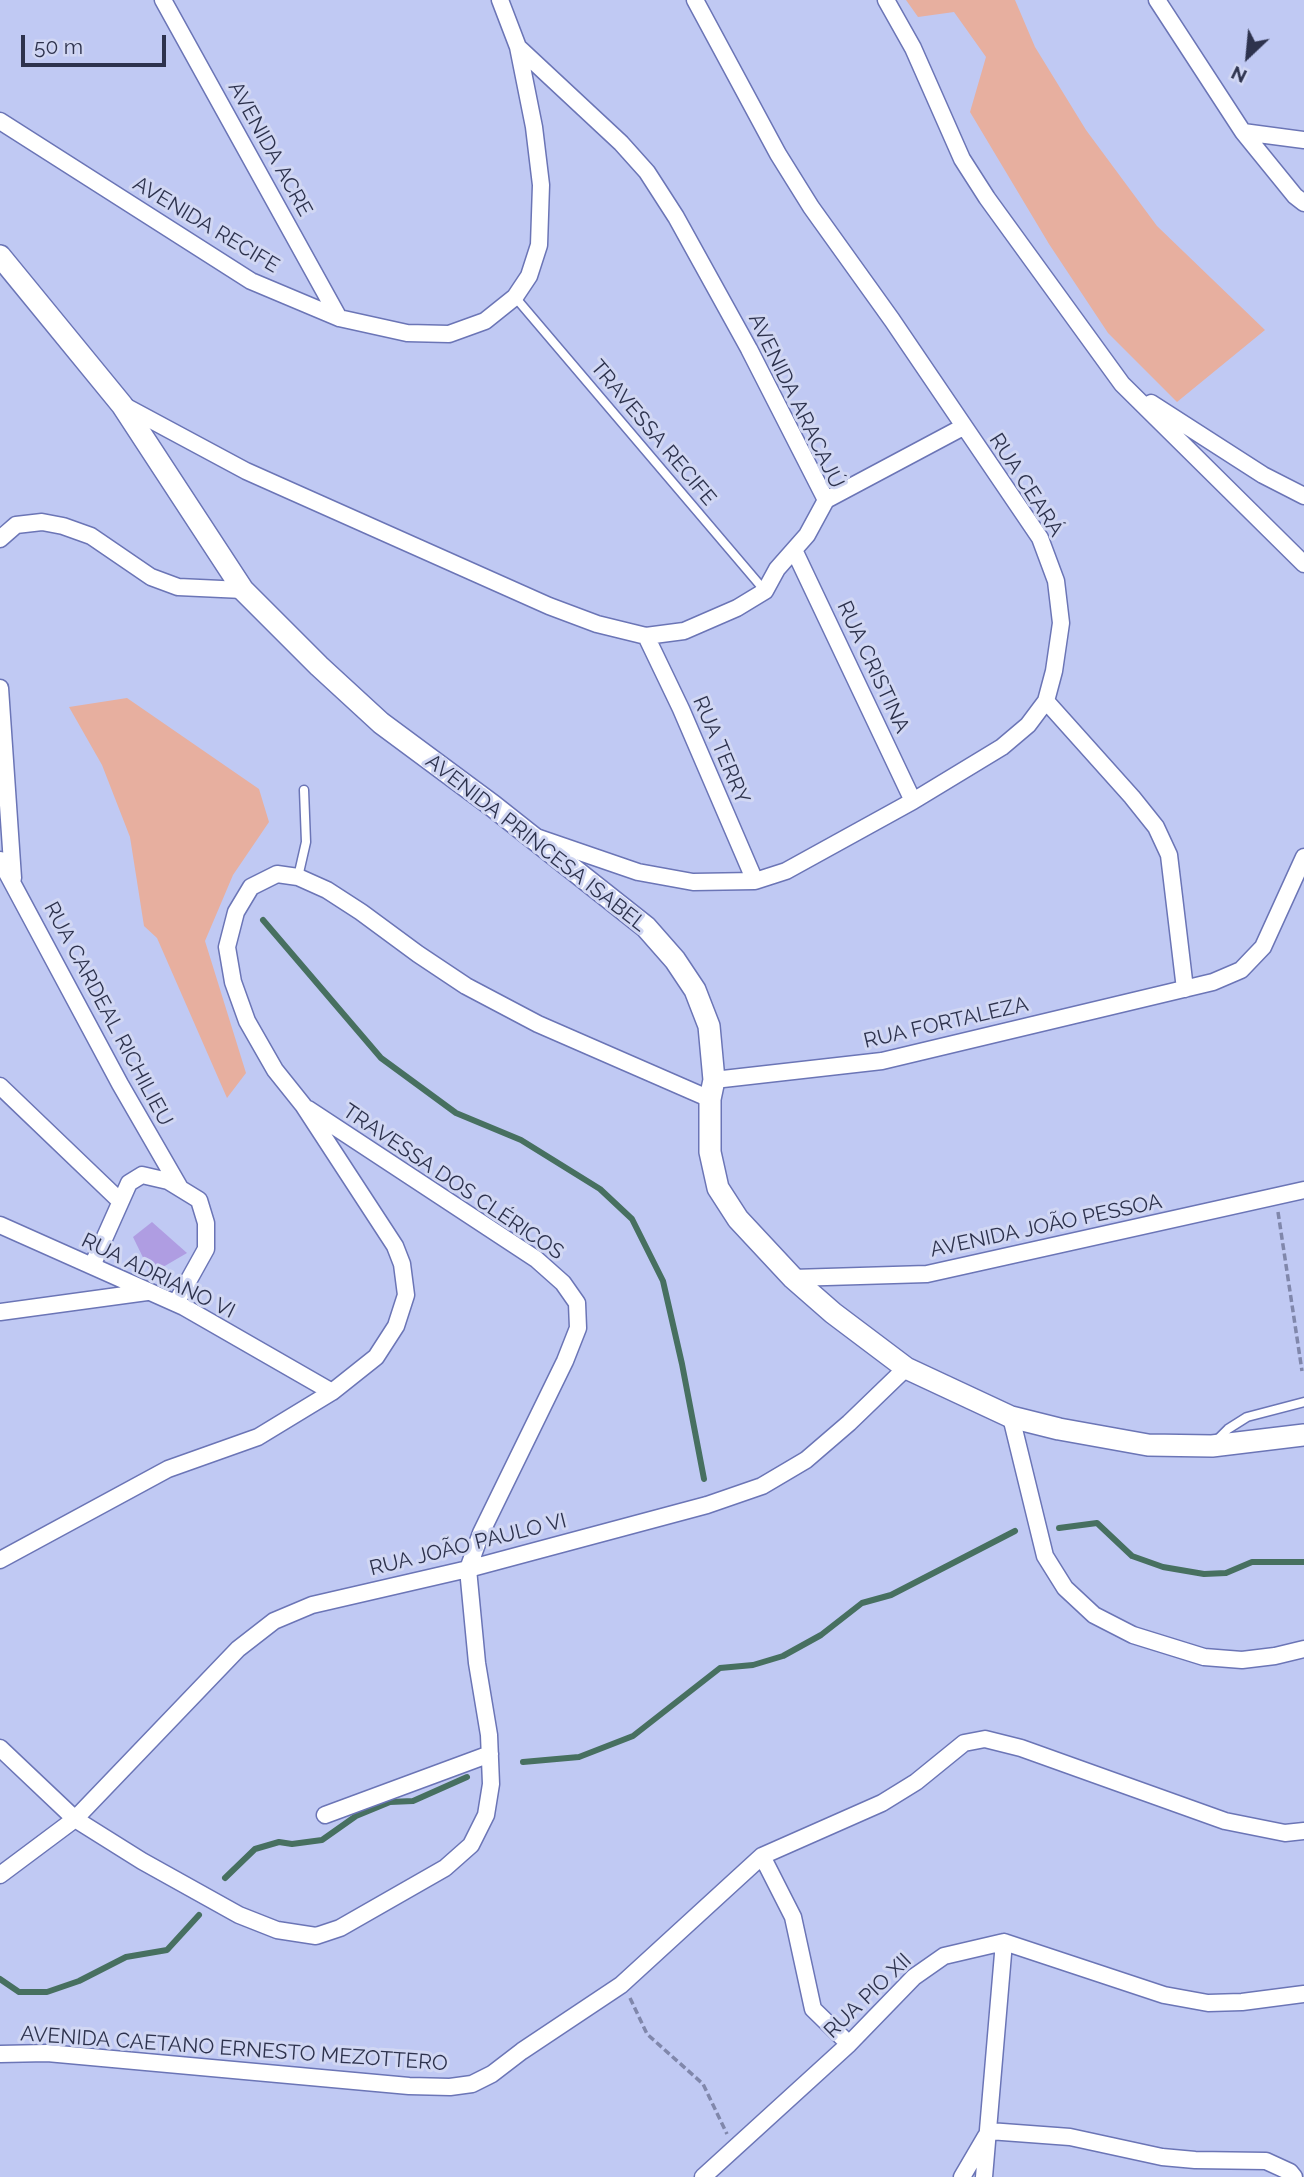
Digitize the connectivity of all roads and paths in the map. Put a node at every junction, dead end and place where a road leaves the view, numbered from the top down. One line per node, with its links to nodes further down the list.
1 (163, 0): 13 (street, AVENIDA ACRE)
2 (500, 0): 6 (street, AVENIDA RECIFE)
3 (695, 0): 16 (street, RUA CEARÁ)
4 (886, 0): 14 (street)
5 (1157, 0): 8 (street)
6 (518, 47): 12 (street, AVENIDA RECIFE); 18 (street, AVENIDA ARACAJÚ)
7 (0, 121): 13 (street, AVENIDA RECIFE)
8 (1243, 132): 9 (street); 10 (street)
9 (1304, 140)
10 (1304, 203)
11 (0, 256): 15 (street, AVENIDA PRINCESA ISABEL)
12 (515, 298): 13 (street, AVENIDA RECIFE); 23 (lane, TRAVESSA RECIFE)
13 (339, 318)
14 (1122, 384): 17 (street); 21 (street)
15 (122, 405): 22 (street, AVENIDA PRINCESA ISABEL); 24 (street, AVENIDA ARACAJÚ)
16 (963, 427): 18 (street); 26 (street, RUA CEARÁ)
17 (1304, 496)
18 (826, 500): 20 (street, AVENIDA ARACAJÚ)
19 (0, 539): 22 (street)
20 (795, 552): 23 (street, AVENIDA ARACAJÚ); 28 (street, RUA CRISTINA)
21 (1304, 564)
22 (243, 590): 29 (street, AVENIDA PRINCESA ISABEL)
23 (765, 591): 24 (street, AVENIDA ARACAJÚ)
24 (646, 636): 33 (street, RUA TERRY)
25 (0, 688): 34 (street)
26 (1046, 701): 28 (street, RUA CEARÁ); 35 (street)
27 (304, 790): 32 (lane)
28 (913, 801): 33 (street, RUA CEARÁ)
29 (530, 835): 33 (street, RUA CEARÁ); 37 (street, AVENIDA PRINCESA ISABEL)
30 (1304, 857): 35 (street, RUA FORTALEZA)
31 (0, 860): 34 (street, RUA CARDEAL RICHILIEU)
32 (298, 877): 37 (street); 38 (street)
33 (755, 881)
34 (13, 883): 39 (street, RUA CARDEAL RICHILIEU)
35 (1185, 989): 37 (street, RUA FORTALEZA)
36 (0, 1086): 42 (street)
37 (712, 1090): 45 (street, AVENIDA PRINCESA ISABEL)
38 (303, 1105): 51 (street); 57 (street, TRAVESSA DOS CLÉRICOS)
39 (180, 1188): 42 (street); 47 (street)
40 (1304, 1190): 41 (street, AVENIDA JOÃO PESSOA)
41 (1275, 1196): 45 (street, AVENIDA JOÃO PESSOA); 50 (path)
42 (120, 1201): 44 (street)
43 (0, 1225): 44 (street, RUA ADRIANO VI)
44 (92, 1266): 46 (street, RUA ADRIANO VI)
45 (793, 1278): 49 (street, AVENIDA PRINCESA ISABEL)
46 (148, 1292): 47 (street, RUA ADRIANO VI); 48 (street)
47 (176, 1303): 51 (street, RUA ADRIANO VI)
48 (0, 1311)
49 (906, 1368): 53 (street, AVENIDA PRINCESA ISABEL); 57 (street, RUA JOÃO PAULO VI)
50 (1302, 1371)
51 (332, 1392): 56 (street)
52 (1304, 1402): 55 (lane)
53 (1011, 1417): 55 (street, AVENIDA PRINCESA ISABEL); 58 (street)
54 (1304, 1435): 55 (street, AVENIDA PRINCESA ISABEL)
55 (1212, 1446)
56 (0, 1560)
57 (468, 1569): 60 (street); 62 (street, RUA JOÃO PAULO VI)
58 (1304, 1648)
59 (0, 1748): 62 (street)
60 (490, 1754): 61 (street); 62 (street)
61 (325, 1815)
62 (75, 1819): 65 (street, RUA JOÃO PAULO VI)
63 (1304, 1831): 64 (street, AVENIDA CAETANO ERNESTO MEZOTTERO)
64 (762, 1856): 67 (street, AVENIDA CAETANO ERNESTO MEZOTTERO); 69 (street)
65 (0, 1875)
66 (1004, 1942): 68 (street); 69 (street, RUA PIO XII); 71 (street)
67 (621, 1985): 70 (street, AVENIDA CAETANO ERNESTO MEZOTTERO); 72 (path)
68 (1304, 1994)
69 (849, 2045): 72 (street, RUA PIO XII)
70 (0, 2054)
71 (989, 2130): 74 (street); 75 (street); 76 (street)
72 (735, 2148): 73 (street, RUA PIO XII)
73 (703, 2177)
74 (962, 2177)
75 (984, 2177)
76 (1294, 2177)

